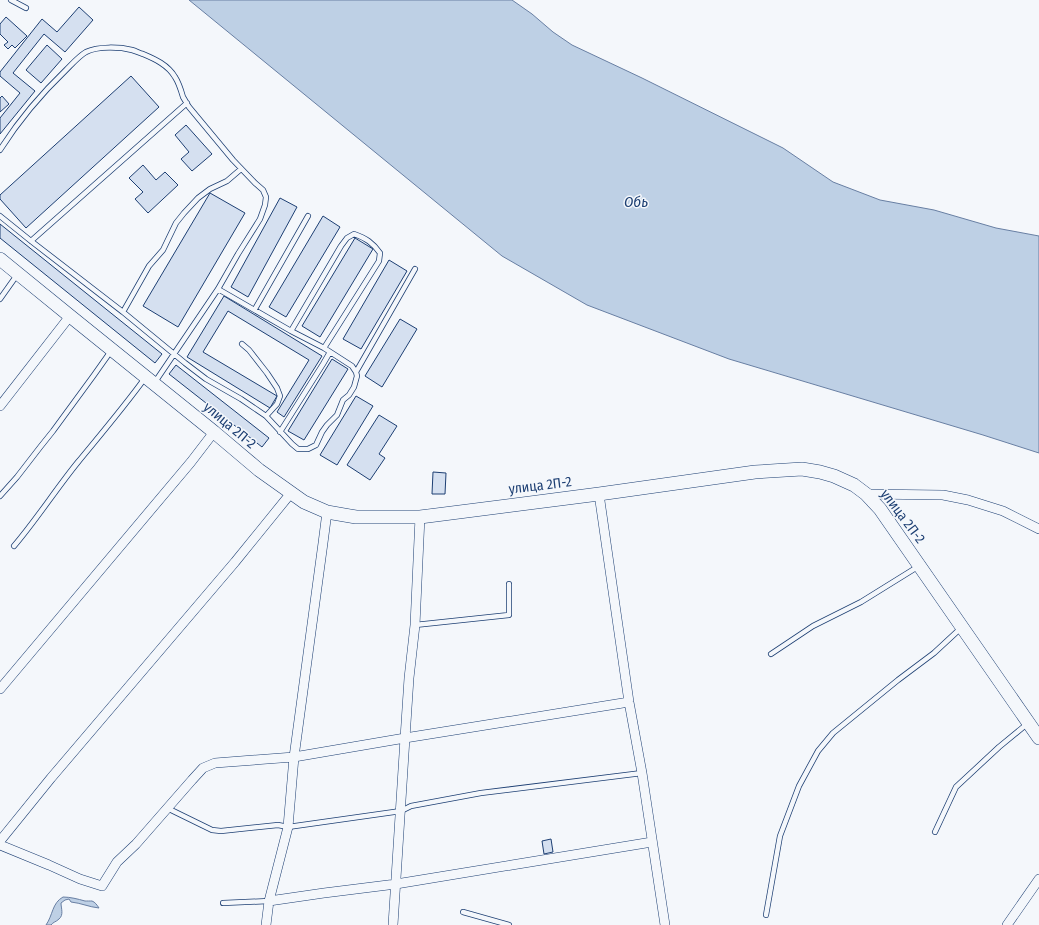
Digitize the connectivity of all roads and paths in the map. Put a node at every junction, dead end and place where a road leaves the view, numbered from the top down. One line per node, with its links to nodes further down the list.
1 (11, 0): 2 (lane)
2 (26, 8)
3 (187, 104): 4 (lane); 5 (lane); 8 (lane)
4 (0, 150)
5 (241, 169): 12 (lane); 15 (lane)
6 (0, 216): 8 (lane)
7 (308, 216): 14 (lane)
8 (31, 241): 15 (lane)
9 (0, 259): 11 (main road, улица 2П-2)
10 (415, 269): 23 (lane)
11 (18, 274): 13 (lane); 16 (main road, улица 2П-2)
12 (218, 288): 14 (lane); 22 (lane)
13 (0, 299)
14 (255, 310): 17 (lane)
15 (123, 312): 22 (lane)
16 (70, 316): 20 (main road, улица 2П-2); 25 (street)
17 (291, 331): 19 (lane); 19 (lane)
18 (242, 344): 26 (lane)
19 (324, 348): 21 (lane)
20 (112, 349): 24 (main road, улица 2П-2); 32 (lane)
21 (330, 352): 23 (lane); 28 (lane)
22 (174, 353): 24 (lane); 26 (lane)
23 (356, 372): 28 (lane)
24 (150, 380): 27 (main road, улица 2П-2); 36 (lane)
25 (0, 406)
26 (266, 416): 28 (lane)
27 (214, 432): 29 (main road, улица 2П-2); 42 (street)
28 (280, 432)
29 (291, 493): 33 (main road, улица 2П-2); 53 (street)
30 (599, 494): 31 (main road, улица 2П-2); 34 (main road, улица 2П-2); 43 (street)
31 (866, 494): 35 (street); 37 (main road, улица 2П-2)
32 (0, 496)
33 (327, 512): 34 (main road, улица 2П-2); 47 (street)
34 (420, 517): 39 (street)
35 (1039, 529)
36 (14, 546)
37 (920, 566): 40 (main road, улица 2П-2); 41 (lane)
38 (509, 584): 39 (lane)
39 (416, 625): 45 (street)
40 (962, 627): 44 (main road, улица 2П-2); 61 (lane)
41 (770, 654)
42 (0, 689)
43 (629, 702): 45 (street); 48 (street)
44 (1029, 723): 46 (main road, улица 2П-2); 52 (lane)
45 (404, 738): 47 (street); 50 (street)
46 (1039, 738)
47 (294, 757): 49 (street); 51 (street)
48 (642, 773): 50 (lane); 54 (street)
49 (167, 808): 51 (lane); 55 (street)
50 (401, 811): 51 (lane); 57 (street)
51 (288, 827): 58 (street)
52 (935, 832)
53 (0, 841)
54 (652, 842): 57 (street); 65 (street)
55 (0, 845)
56 (1039, 879): 66 (street)
57 (396, 884): 58 (street); 63 (street)
58 (269, 901): 59 (lane); 62 (street)
59 (223, 904)
60 (463, 912): 64 (lane)
61 (766, 915)
62 (266, 925)
63 (393, 925)
64 (509, 925)
65 (665, 925)
66 (1007, 925)

